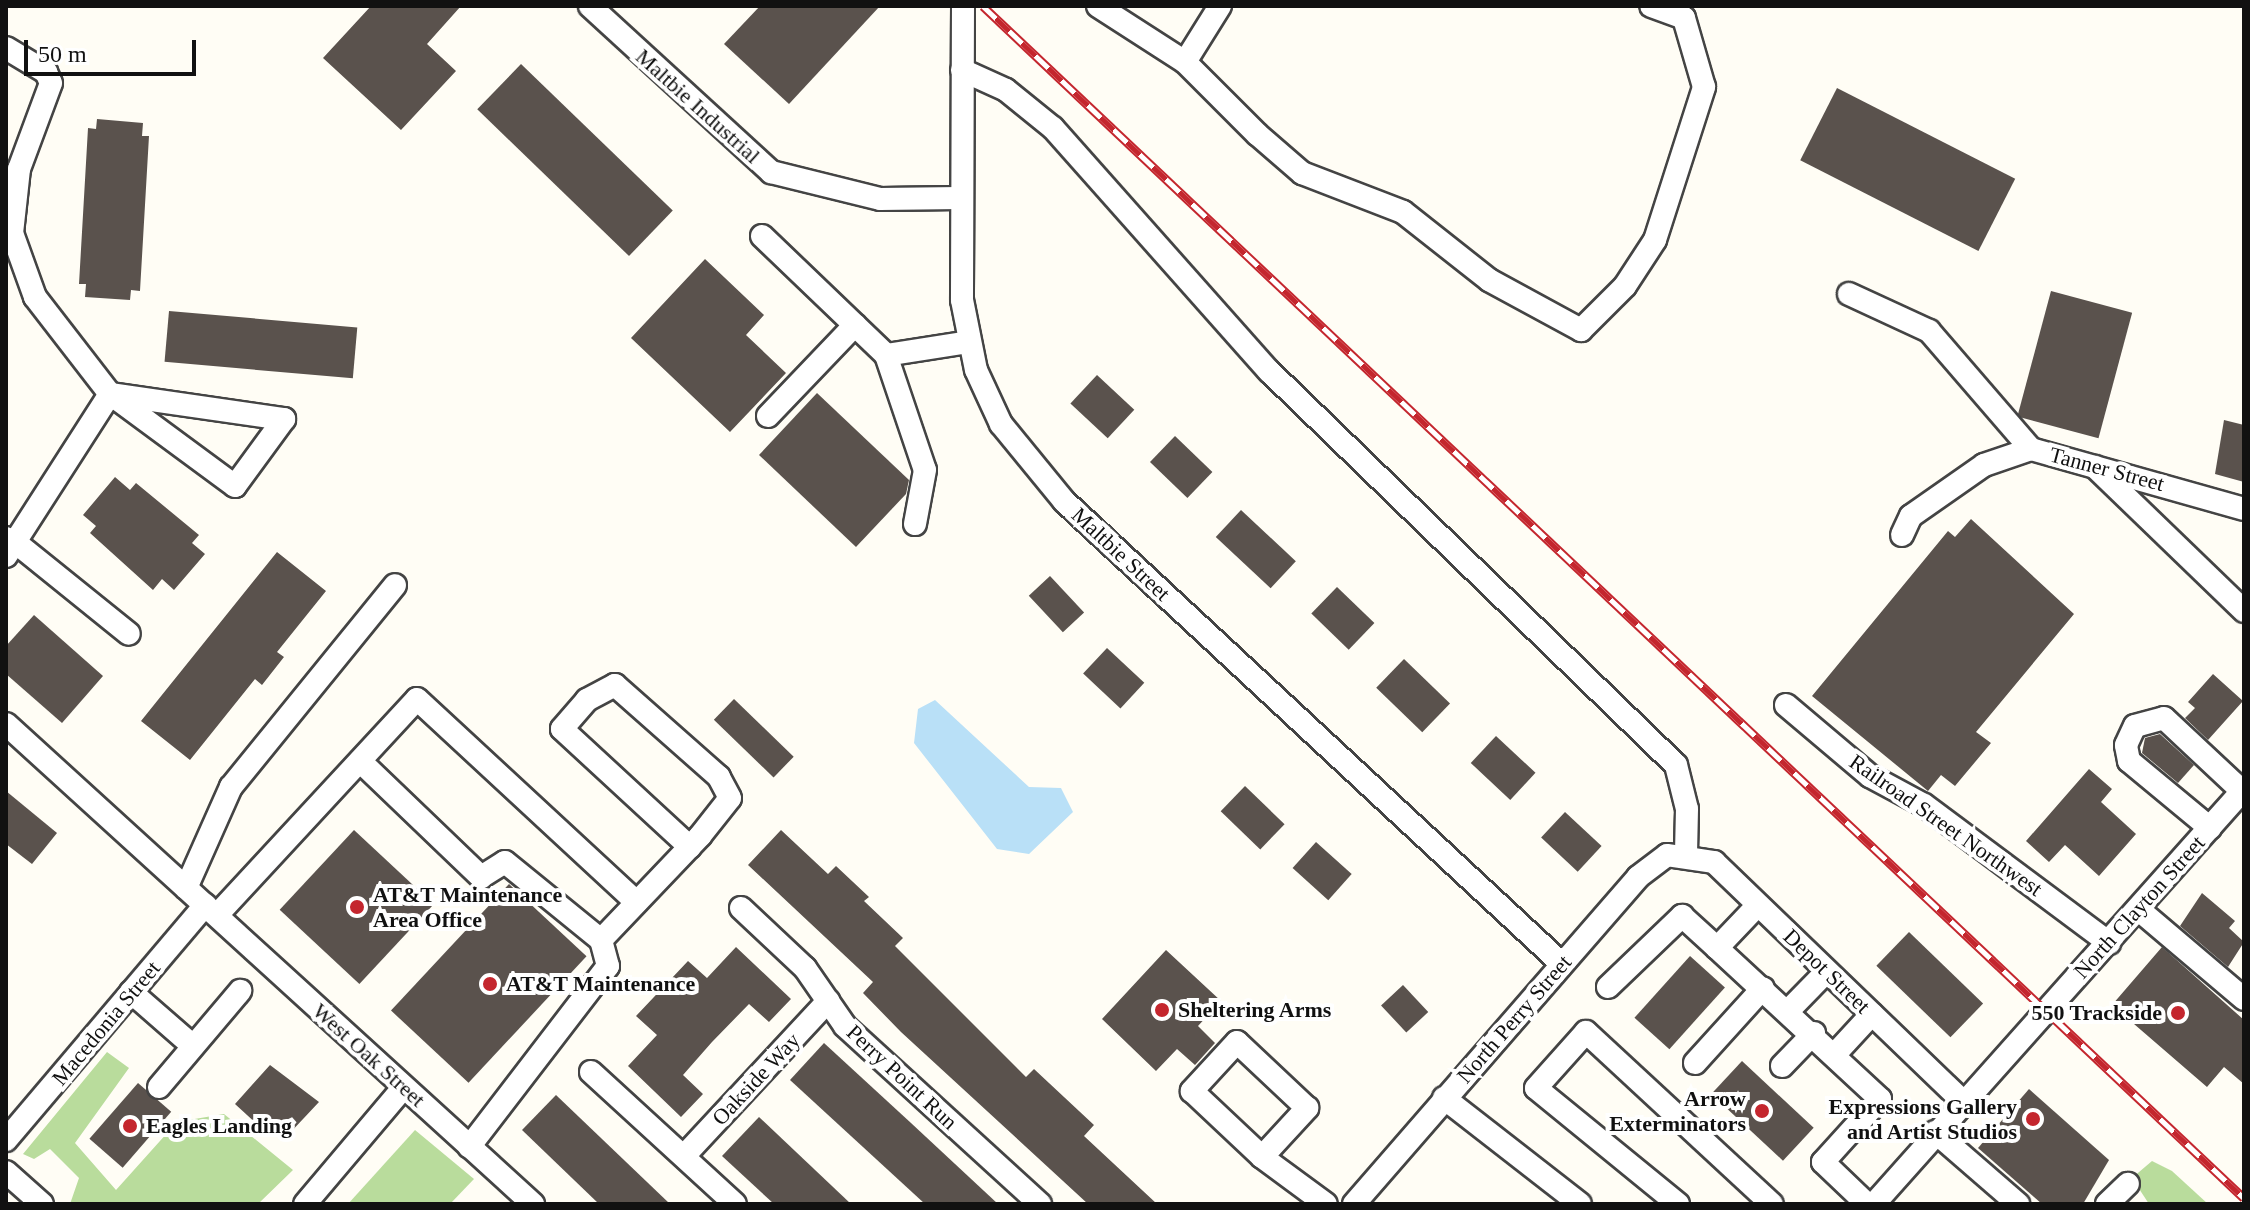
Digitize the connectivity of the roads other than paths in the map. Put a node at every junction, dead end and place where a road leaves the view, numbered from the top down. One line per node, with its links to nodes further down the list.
1 (590, 6): 9 (street, Maltbie Industrial)
2 (963, 6): 8 (street, Maltbie Street)
3 (1098, 6): 7 (street)
4 (1220, 6): 7 (street)
5 (1651, 6): 7 (street)
6 (6, 48): 15 (street)
7 (1185, 62)
8 (962, 70): 9 (street, Maltbie Street); 32 (street)
9 (960, 198): 13 (street, Maltbie Street)
10 (762, 236): 12 (street)
11 (1849, 294): 17 (street)
12 (855, 325): 14 (street); 16 (street)
13 (969, 342): 14 (street); 42 (street, Maltbie Street)
14 (886, 355): 20 (street)
15 (110, 394): 15 (street); 22 (street)
16 (768, 416)
17 (2031, 449): 18 (street, Tanner Street); 21 (street, Tanner Street)
18 (2095, 466): 19 (street, Tanner Street); 24 (street)
19 (2244, 509)
20 (915, 524)
21 (1902, 535)
22 (9, 546): 25 (street)
23 (395, 585): 33 (street)
24 (2244, 611)
25 (129, 634)
26 (1786, 705): 40 (street, Railroad Street Northwest)
27 (6, 724): 33 (street, West Oak Street)
28 (360, 761): 34 (street, Macedonia Street); 38 (street, Macedonia Street); 39 (street)
29 (2243, 790): 30 (street, North Clayton Street); 30 (street)
30 (2210, 828): 37 (street, North Clayton Street)
31 (690, 847): 31 (street); 34 (street)
32 (1686, 853): 35 (street, Depot Street); 42 (street, North Perry Street)
33 (186, 888): 38 (street, West Oak Street)
34 (636, 902): 39 (street)
35 (1758, 905): 41 (street); 43 (street, Depot Street)
36 (741, 908): 49 (street, Perry Point Run)
37 (2138, 909): 40 (street, North Clayton Street); 48 (street)
38 (211, 910): 47 (street, Macedonia Street); 59 (street, West Oak Street)
39 (601, 940): 64 (street)
40 (2109, 943): 61 (street, North Clayton Street)
41 (1717, 948): 44 (street); 45 (street)
42 (1562, 964): 60 (street, North Perry Street)
43 (1827, 971): 50 (street); 51 (street, Depot Street)
44 (1608, 987)
45 (1763, 988): 50 (street); 55 (street)
46 (240, 991): 53 (street)
47 (131, 992): 53 (street); 63 (street, Macedonia Street)
48 (2244, 999)
49 (828, 1001): 65 (street, Oakside Way); 73 (street, Perry Point Run)
50 (1789, 1010): 52 (street)
51 (1872, 1014): 54 (street); 61 (street, Depot Street)
52 (1814, 1033): 54 (street); 56 (street)
53 (193, 1046): 58 (street)
54 (1836, 1053): 79 (street)
55 (1695, 1063)
56 (1782, 1066)
57 (591, 1072): 65 (street)
58 (159, 1087)
59 (404, 1087): 64 (street, West Oak Street); 70 (street)
60 (1444, 1098): 75 (street, North Perry Street); 76 (street)
61 (1962, 1101): 62 (street, North Clayton Street)
62 (1935, 1132): 80 (street, North Clayton Street); 81 (street)
63 (6, 1140)
64 (469, 1147): 71 (street, West Oak Street)
65 (684, 1156): 72 (street)
66 (1262, 1157): 66 (street); 74 (street)
67 (6, 1172): 69 (street)
68 (2128, 1184): 82 (street)
69 (42, 1204)
70 (305, 1204)
71 (533, 1204)
72 (735, 1204)
73 (1040, 1204)
74 (1326, 1204)
75 (1354, 1204)
76 (1580, 1204)
77 (1678, 1204): 78 (street)
78 (1772, 1204)
79 (1867, 1204)
80 (1874, 1204)
81 (2018, 1204)
82 (2107, 1204)

